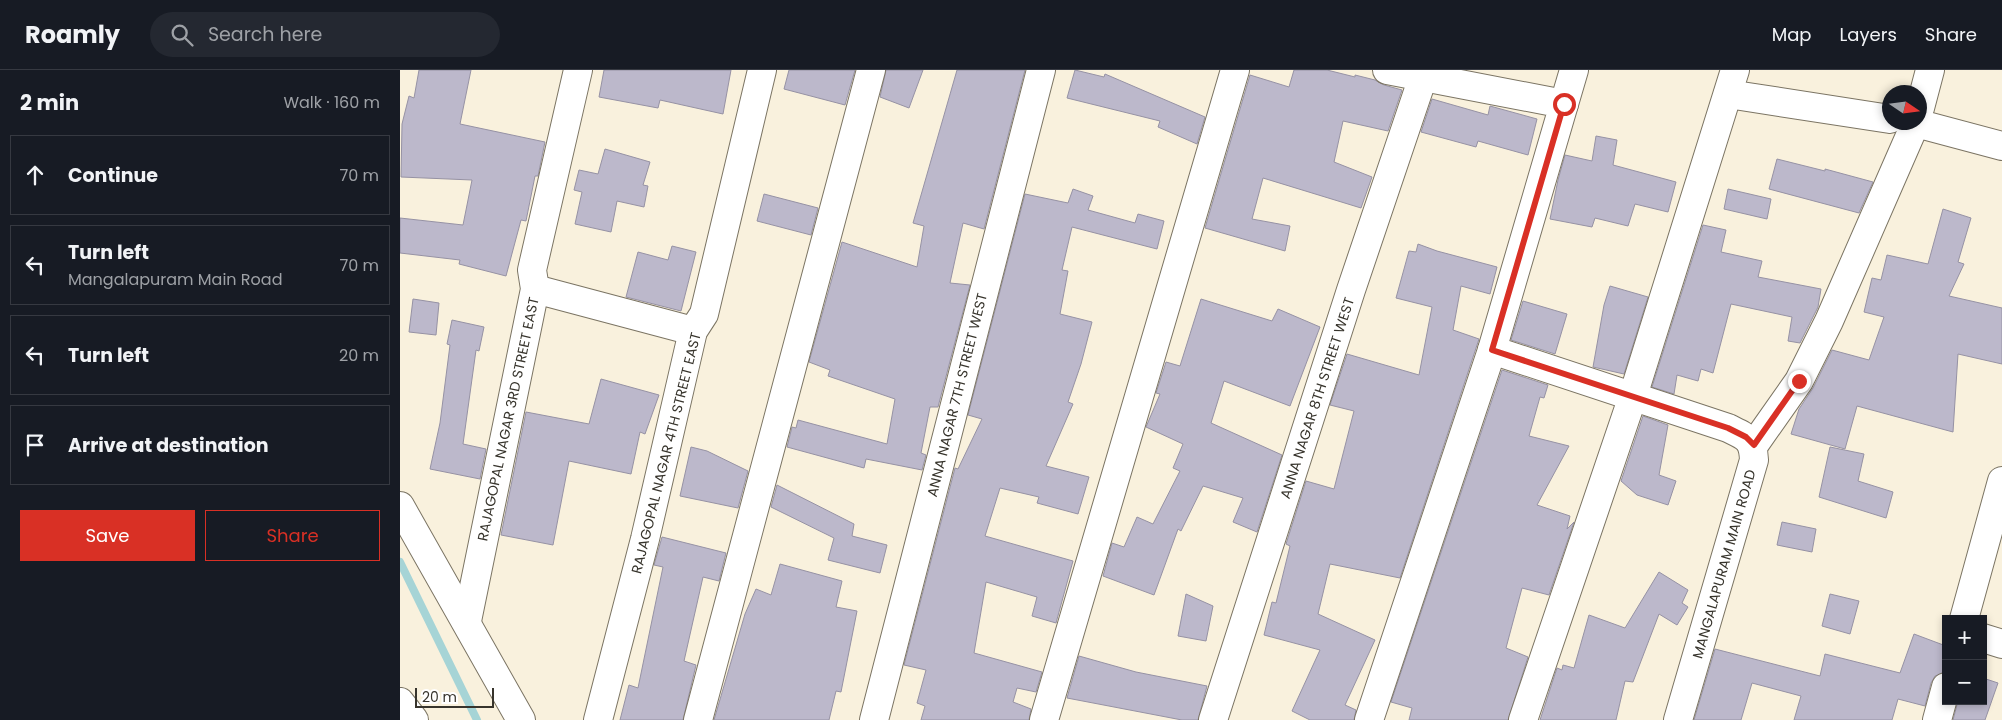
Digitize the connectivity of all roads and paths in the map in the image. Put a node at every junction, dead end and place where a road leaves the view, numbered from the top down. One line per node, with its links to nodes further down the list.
1 (578, 70): 17 (street, RAJAGOPAL NAGAR 3RD STREET EAST)
2 (762, 70): 18 (street, RAJAGOPAL NAGAR 4TH STREET EAST)
3 (871, 70): 33 (street)
4 (1041, 70): 34 (street, ANNA NAGAR 7TH STREET WEST)
5 (1234, 70): 35 (street)
6 (1387, 70): 9 (street)
7 (1574, 70): 12 (street)
8 (1930, 70): 11 (street)
9 (1423, 77): 12 (street); 36 (street, ANNA NAGAR 8TH STREET WEST)
10 (1732, 82): 13 (street); 20 (street)
11 (1926, 85)
12 (1564, 104): 19 (street)
13 (1882, 117)
14 (1927, 126): 16 (street)
15 (1911, 130): 21 (street)
16 (2002, 146)
17 (535, 289): 18 (street); 25 (street, RAJAGOPAL NAGAR 3RD STREET EAST)
18 (694, 331): 32 (street, RAJAGOPAL NAGAR 4TH STREET EAST)
19 (1492, 350): 20 (street); 37 (street)
20 (1633, 396): 21 (street); 38 (street)
21 (1754, 445): 39 (street, MANGALAPURAM MAIN ROAD)
22 (2002, 481): 24 (street)
23 (400, 506): 25 (street)
24 (1965, 615)
25 (467, 621): 31 (street)
26 (1987, 639): 27 (street)
27 (2002, 644)
28 (400, 702): 30 (street)
29 (1942, 702): 40 (street)
30 (414, 720)
31 (521, 720)
32 (598, 720)
33 (698, 720)
34 (874, 720)
35 (1044, 720)
36 (1213, 720)
37 (1369, 720)
38 (1523, 720)
39 (1678, 720)
40 (1937, 720)

